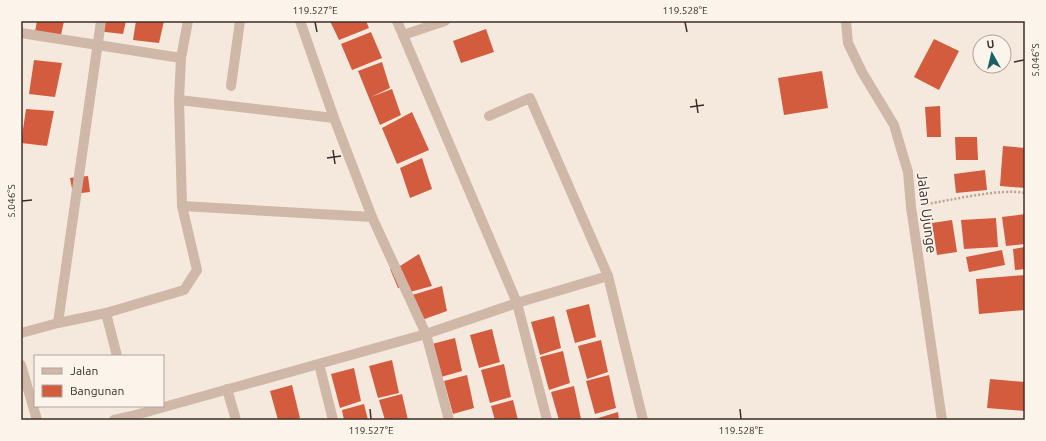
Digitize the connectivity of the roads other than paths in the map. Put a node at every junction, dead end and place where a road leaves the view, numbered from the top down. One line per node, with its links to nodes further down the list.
1 (101, 21): 11 (street)
2 (188, 21): 12 (street)
3 (250, 21): 8 (street)
4 (300, 21): 16 (street)
5 (397, 21): 10 (street)
6 (445, 21): 10 (street)
7 (846, 21): 39 (street, Jalan Ujunge)
8 (239, 23): 13 (street)
9 (21, 33): 11 (street)
10 (403, 35): 20 (street)
11 (98, 45): 12 (street); 22 (street)
12 (181, 58): 14 (street)
13 (231, 86)
14 (179, 100): 16 (street); 17 (street)
15 (490, 116): 19 (street)
16 (334, 118): 18 (street)
17 (182, 206): 18 (street); 21 (street)
18 (372, 217): 24 (street)
19 (608, 276): 20 (street); 38 (street)
20 (517, 303): 24 (street); 37 (street)
21 (106, 313): 22 (street); 25 (street)
22 (58, 323): 23 (street)
23 (21, 333)
24 (426, 334): 26 (street); 36 (street)
25 (117, 355)
26 (319, 364): 28 (street); 35 (street)
27 (21, 365): 32 (street)
28 (227, 389): 29 (street); 34 (street)
29 (164, 406)
30 (159, 407): 31 (street)
31 (132, 414): 33 (street)
32 (37, 420)
33 (114, 420)
34 (236, 420)
35 (333, 420)
36 (449, 420)
37 (547, 420)
38 (643, 420)
39 (942, 420)

